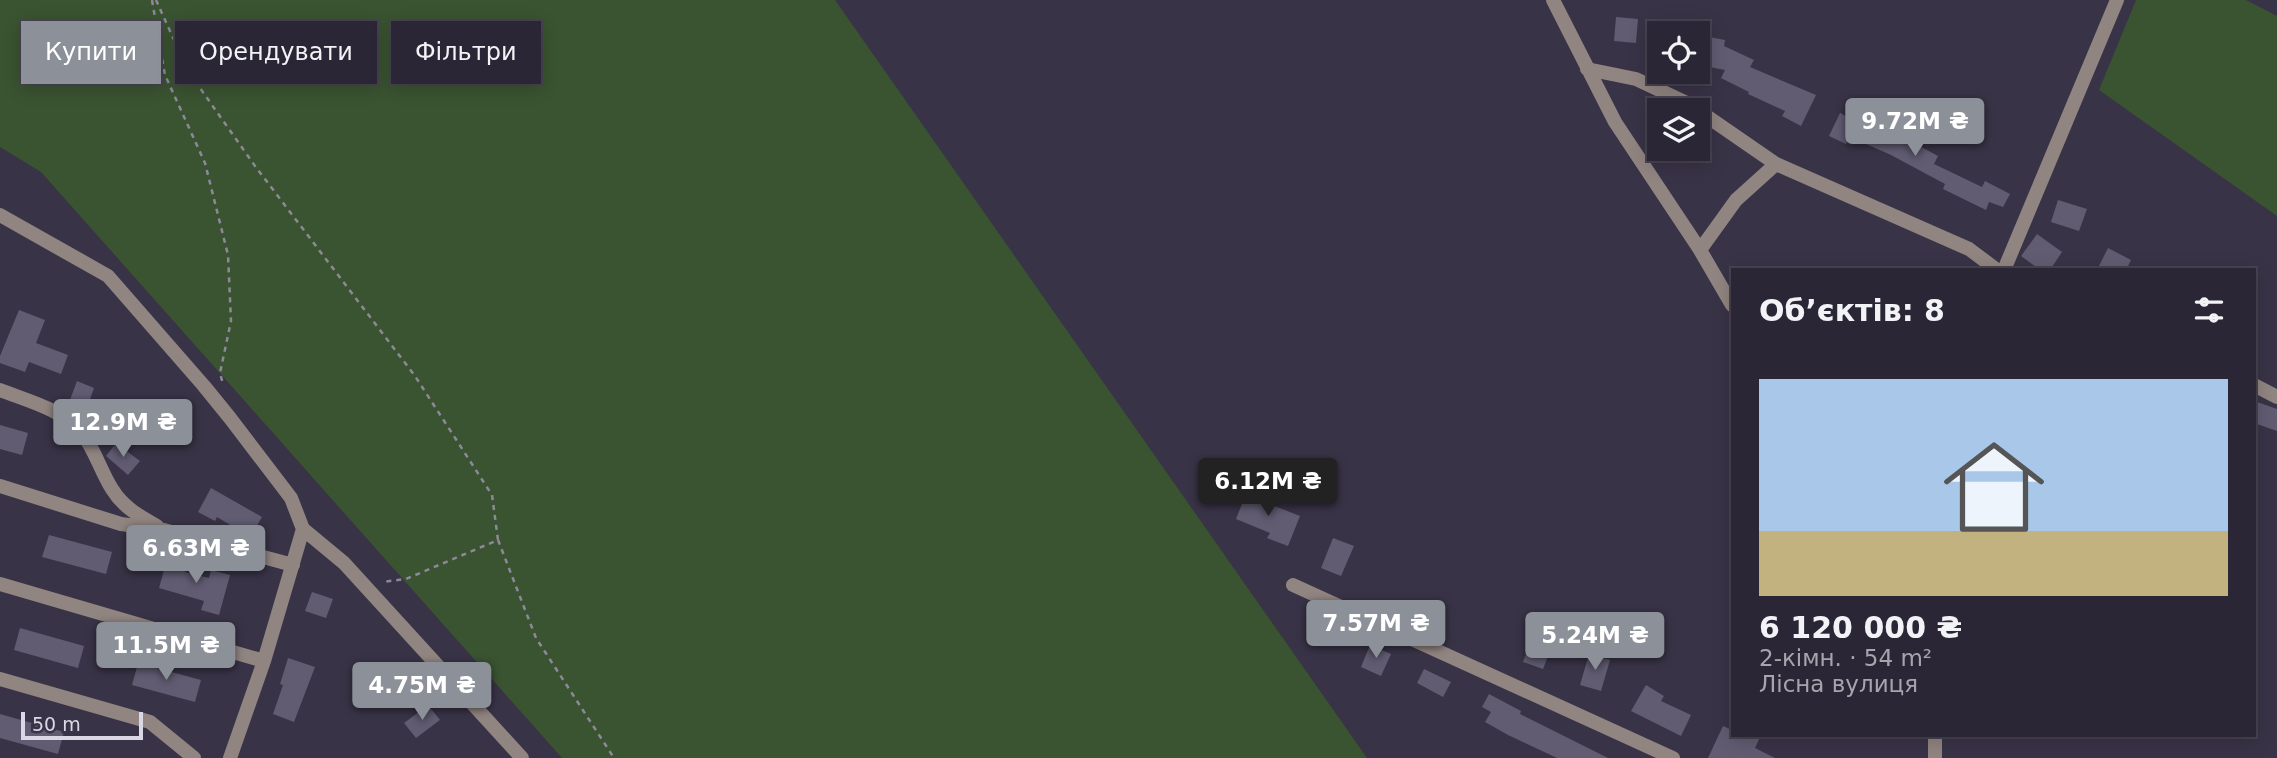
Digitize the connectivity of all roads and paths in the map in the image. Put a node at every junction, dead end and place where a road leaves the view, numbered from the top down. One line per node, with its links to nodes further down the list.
1 (154, 0): 11 (path); 18 (path)
2 (1553, 0): 4 (street)
3 (2117, 0): 9 (street)
4 (1587, 69): 5 (street); 7 (street)
5 (1776, 164): 7 (street); 8 (street)
6 (0, 215): 16 (street)
7 (1699, 250): 10 (street)
8 (1994, 268)
9 (2005, 268)
10 (1731, 303)
11 (223, 385)
12 (2256, 386): 14 (street)
13 (0, 390): 17 (street)
14 (2277, 397)
15 (0, 486): 17 (street)
16 (303, 529): 19 (street); 20 (street)
17 (164, 530): 19 (street)
18 (498, 540): 20 (path); 29 (path)
19 (293, 565): 23 (street)
20 (363, 583): 28 (street)
21 (0, 584): 23 (street)
22 (1293, 584): 30 (street)
23 (264, 661): 27 (street)
24 (0, 679): 26 (street)
25 (1935, 737): 31 (street)
26 (194, 758)
27 (230, 758)
28 (522, 758)
29 (614, 758)
30 (1673, 758)
31 (1935, 758)

